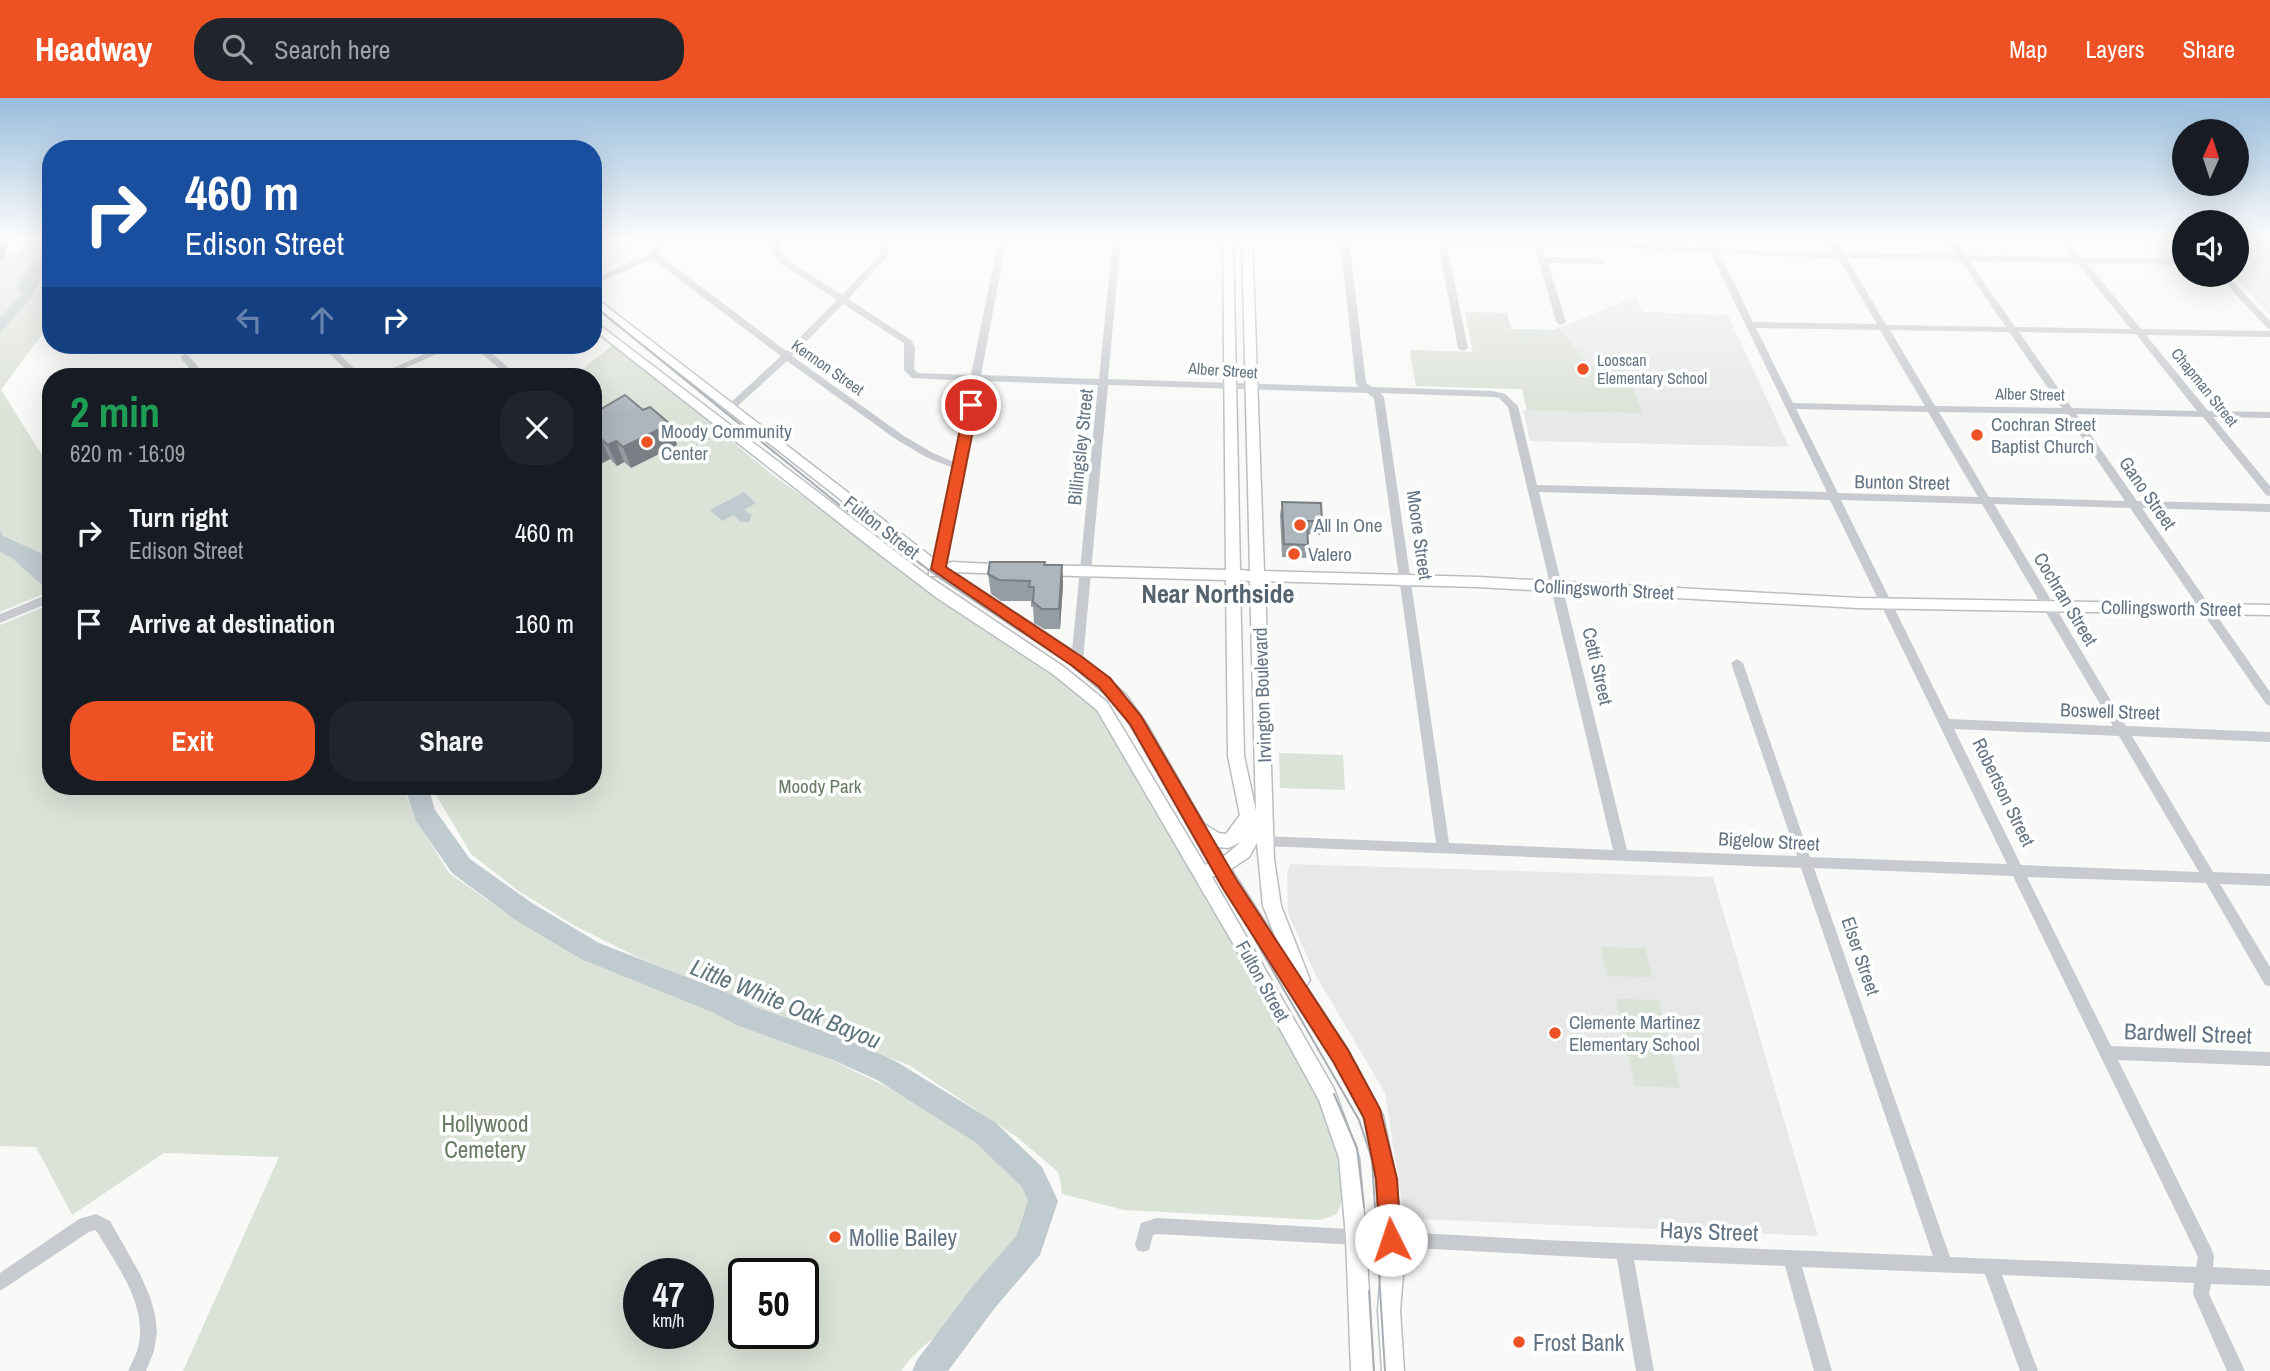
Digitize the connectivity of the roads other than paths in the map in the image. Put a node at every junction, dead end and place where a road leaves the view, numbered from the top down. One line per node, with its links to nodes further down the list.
1 (708, 296): 32 (street, Kennon Street)
2 (840, 296): 16 (street)
3 (846, 296): 16 (street)
4 (992, 296): 38 (street)
5 (1112, 296): 39 (street, Billingsley Street)
6 (1229, 296): 18 (main road, Irvington Boulevard)
7 (1248, 296): 19 (main road, Irvington Boulevard)
8 (1351, 296): 42 (street, Moore Street)
9 (1453, 296): 28 (street)
10 (1554, 296): 20 (street)
11 (1737, 296): 21 (street, Robertson Street)
12 (1864, 296): 23 (street, Cochran Street)
13 (1990, 296): 25 (street, Gano Street)
14 (2111, 296): 26 (street, Chapman Street)
15 (2242, 296): 22 (street)
16 (844, 299): 32 (street); 38 (street, Alber Street)
17 (602, 306): 46 (main road, Fulton Street)
18 (1229, 306): 19 (main road); 40 (main road, Irvington Boulevard)
19 (1248, 306): 41 (main road, Irvington Boulevard)
20 (1561, 322)
21 (1751, 325): 23 (street); 43 (street, Robertson Street)
22 (2270, 326)
23 (1882, 328): 25 (street); 45 (street, Cochran Street)
24 (602, 330): 63 (main road, Fulton Street)
25 (2014, 330): 26 (street); 47 (street, Gano Street)
26 (2140, 331): 27 (street); 48 (street, Chapman Street)
27 (2270, 334)
28 (1463, 348)
29 (334, 354): 35 (street)
30 (431, 354): 36 (street)
31 (487, 354): 37 (street)
32 (786, 356): 46 (street); 50 (street, Kennon Street)
33 (185, 357): 34 (street)
34 (194, 368)
35 (348, 368)
36 (399, 368)
37 (504, 368)
38 (977, 378): 39 (street, Alber Street); 50 (street)
39 (1104, 380): 40 (street, Alber Street); 60 (street, Billingsley Street)
40 (1230, 385): 41 (street, Alber Street); 52 (main road, Irvington Boulevard)
41 (1250, 387): 42 (street, Alber Street); 53 (main road, Irvington Boulevard)
42 (1371, 391): 44 (street, Alber Street); 64 (street, Moore Street)
43 (1790, 405): 45 (street, Alber Street); 55 (street, Robertson Street)
44 (1513, 406): 51 (street, Cetti Street)
45 (1930, 408): 47 (street, Alber Street); 56 (street, Cochran Street)
46 (729, 409): 59 (main road, Fulton Street)
47 (2069, 411): 48 (street, Alber Street); 57 (street, Gano Street)
48 (2207, 413): 49 (street, Alber Street); 54 (street, Chapman Street)
49 (2270, 415)
50 (959, 467): 59 (street)
51 (1533, 488): 55 (street, Bunton Street); 65 (street, Cetti Street)
52 (1232, 491): 53 (main road); 61 (main road, Irvington Boulevard)
53 (1255, 492): 62 (main road, Irvington Boulevard)
54 (2270, 493)
55 (1834, 498): 56 (street, Bunton Street); 67 (street, Robertson Street)
56 (1988, 501): 57 (street, Bunton Street); 68 (street, Cochran Street)
57 (2135, 504): 58 (street, Bunton Street); 69 (street, Gano Street)
58 (2270, 508)
59 (938, 569): 60 (main road, Collingsworth Street); 63 (main road); 72 (main road, Fulton Street)
60 (1085, 572): 61 (main road, Collingsworth Street); 72 (street, Billingsley Street)
61 (1234, 576): 62 (main road, Collingsworth Street); 74 (main road, Irvington Boulevard)
62 (1257, 577): 64 (main road, Collingsworth Street); 75 (main road, Irvington Boulevard)
63 (922, 580): 88 (main road, Fulton Street)
64 (1406, 580): 65 (main road, Collingsworth Street); 83 (street, Moore Street)
65 (1557, 586): 67 (main road, Collingsworth Street); 84 (street, Cetti Street)
66 (42, 601): 71 (street)
67 (1886, 603): 68 (main road, Collingsworth Street); 77 (street, Robertson Street)
68 (2049, 605): 69 (main road, Collingsworth Street); 78 (street, Cochran Street)
69 (2207, 609): 70 (main road, Collingsworth Street); 76 (street, Gano Street)
70 (2270, 610)
71 (0, 618)
72 (1077, 661): 81 (main road, Fulton Street)
73 (1737, 663): 85 (street, Elser Street)
74 (1236, 699): 75 (main road); 80 (main road, Irvington Boulevard)
75 (1261, 701): 82 (main road, Irvington Boulevard)
76 (2270, 701)
77 (1948, 724): 78 (street, Boswell Street); 87 (street, Robertson Street)
78 (2124, 730): 79 (street, Boswell Street); 89 (street, Cochran Street)
79 (2270, 737)
80 (1247, 818): 81 (main road); 86 (main road, Irvington Boulevard)
81 (1196, 825): 86 (main road, Fulton Street)
82 (1266, 842): 83 (street, Bigelow Street); 92 (main road, Irvington Boulevard)
83 (1443, 847): 84 (street, Bigelow Street)
84 (1621, 854): 85 (street, Bigelow Street)
85 (1806, 862): 87 (street, Bigelow Street); 101 (street, Elser Street)
86 (1220, 867): 88 (main road, Irvington Boulevard); 92 (main road, Fulton Street)
87 (2017, 869): 89 (street, Bigelow Street); 93 (street, Robertson Street)
88 (1202, 874): 97 (main road, Fulton Street)
89 (2208, 877): 90 (street, Bigelow Street); 91 (street, Cochran Street)
90 (2270, 880)
91 (2270, 980)
92 (1317, 1019): 98 (main road, Fulton Street)
93 (2105, 1053): 94 (street, Bardwell Street); 103 (street, Robertson Street)
94 (2270, 1059)
95 (96, 1222): 105 (street); 106 (street)
96 (1145, 1237): 97 (street, Hays Street)
97 (1356, 1237): 98 (street, Hays Street); 107 (main road, Fulton Street)
98 (1391, 1240): 99 (street, Hays Street); 108 (main road, Fulton Street)
99 (1624, 1251): 100 (street, Hays Street); 109 (street)
100 (1791, 1258): 101 (street, Hays Street); 110 (street)
101 (1944, 1264): 102 (street, Hays Street)
102 (1990, 1266): 103 (street, Hays Street); 111 (street)
103 (2204, 1275): 104 (street, Hays Street); 112 (street, Robertson Street)
104 (2270, 1278)
105 (0, 1283)
106 (138, 1369)
107 (1362, 1371)
108 (1394, 1371)
109 (1645, 1371)
110 (1823, 1371)
111 (2029, 1371)
112 (2236, 1371)

